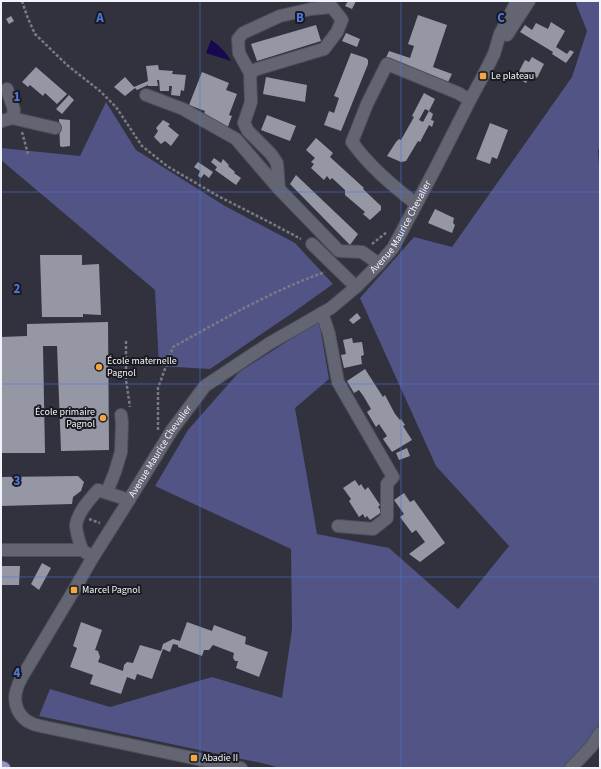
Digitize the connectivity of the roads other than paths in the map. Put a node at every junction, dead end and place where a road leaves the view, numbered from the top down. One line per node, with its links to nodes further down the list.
1 (517, 1): 3 (street, Avenue Maurice Chevalier)
2 (529, 1): 3 (street, Avenue Maurice Chevalier)
3 (494, 54): 7 (street, Avenue Maurice Chevalier)
4 (250, 73): 4 (street); 10 (street)
5 (7, 89): 8 (street)
6 (146, 95): 10 (street)
7 (470, 100): 11 (street, Avenue Maurice Chevalier); 11 (street)
8 (11, 119): 9 (street)
9 (55, 128)
10 (279, 189): 13 (street)
11 (416, 204): 13 (street, Avenue Maurice Chevalier)
12 (312, 244): 14 (street)
13 (379, 264): 14 (street, Avenue Maurice Chevalier)
14 (356, 287): 15 (street, Avenue Maurice Chevalier)
15 (322, 313): 18 (street, Avenue Maurice Chevalier); 19 (street)
16 (122, 418): 17 (street)
17 (107, 492): 18 (street); 21 (street)
18 (129, 500): 22 (street, Avenue Maurice Chevalier)
19 (338, 526)
20 (1, 550): 21 (street)
21 (82, 550): 22 (street)
22 (93, 557): 26 (street, Avenue Maurice Chevalier)
23 (600, 733): 27 (street)
24 (1, 767): 25 (main road)
25 (4, 768)
26 (241, 768)
27 (570, 768)

